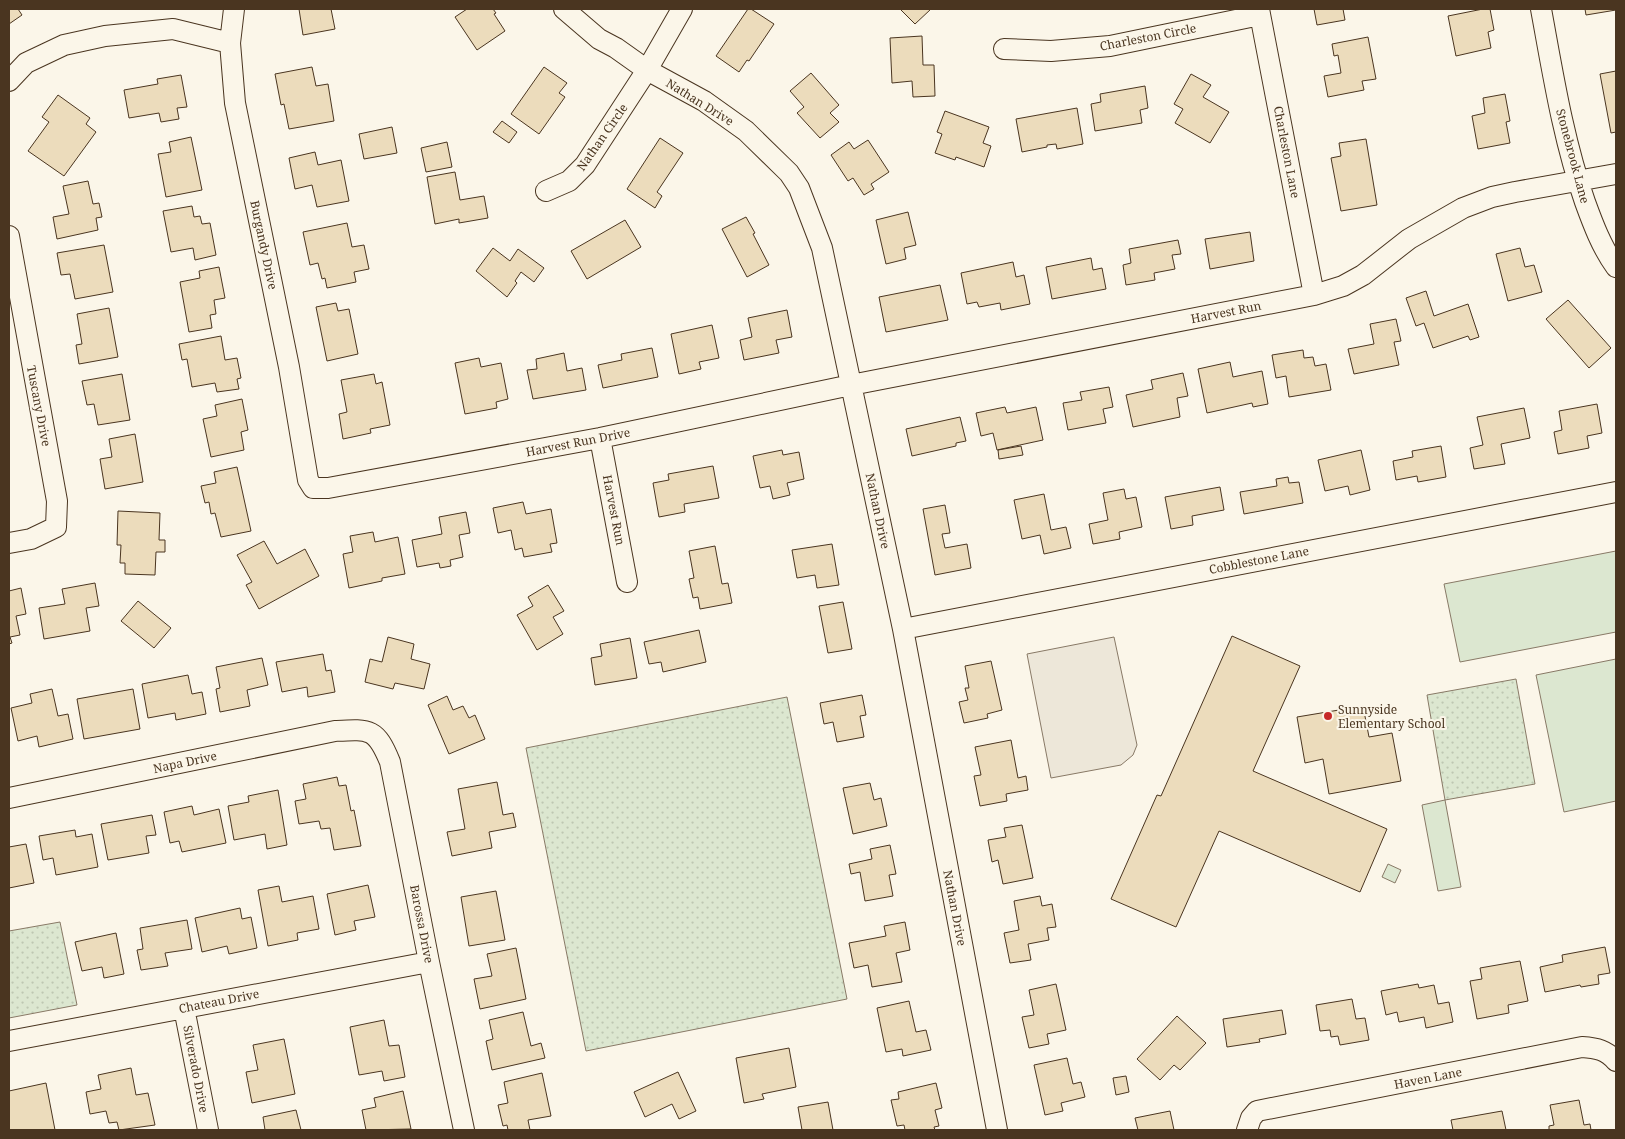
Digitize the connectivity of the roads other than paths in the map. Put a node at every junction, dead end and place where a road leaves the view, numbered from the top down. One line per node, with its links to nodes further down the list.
1 (234, 9): 6 (street, Burgandy Drive)
2 (564, 9): 8 (street, Nathan Drive)
3 (682, 9): 8 (street, Nathan Circle)
4 (1541, 9): 11 (street, Stonebrook Lane)
5 (1260, 12): 7 (street, Charleston Circle); 16 (street, Charleston Lane)
6 (230, 42): 9 (street); 19 (street, Burgandy Drive)
7 (1004, 49)
8 (647, 70): 12 (street, Nathan Circle); 17 (street, Nathan Drive)
9 (9, 81)
10 (1616, 174): 11 (street, Harvest Run)
11 (1578, 182): 14 (street, Stonebrook Lane); 16 (street, Harvest Run)
12 (546, 191)
13 (9, 236): 15 (street, Tuscany Drive)
14 (1616, 267)
15 (12, 275): 21 (street, Tuscany Drive)
16 (1314, 295): 17 (street, Harvest Run)
17 (851, 385): 18 (street, Harvest Run Drive); 23 (street, Nathan Drive)
18 (600, 438): 19 (street, Harvest Run Drive); 22 (street, Harvest Run)
19 (308, 480)
20 (1616, 492): 23 (street, Cobblestone Lane)
21 (9, 543)
22 (627, 582)
23 (903, 629): 32 (street, Nathan Drive)
24 (362, 730): 25 (street, Napa Drive); 26 (street, Barossa Drive)
25 (9, 798)
26 (429, 962): 27 (street, Chateau Drive); 31 (street, Barossa Drive)
27 (184, 1008): 28 (street, Chateau Drive); 30 (street, Silverado Drive)
28 (9, 1041)
29 (1616, 1061): 33 (street, Haven Lane)
30 (208, 1130)
31 (464, 1130)
32 (997, 1130)
33 (1247, 1130)

